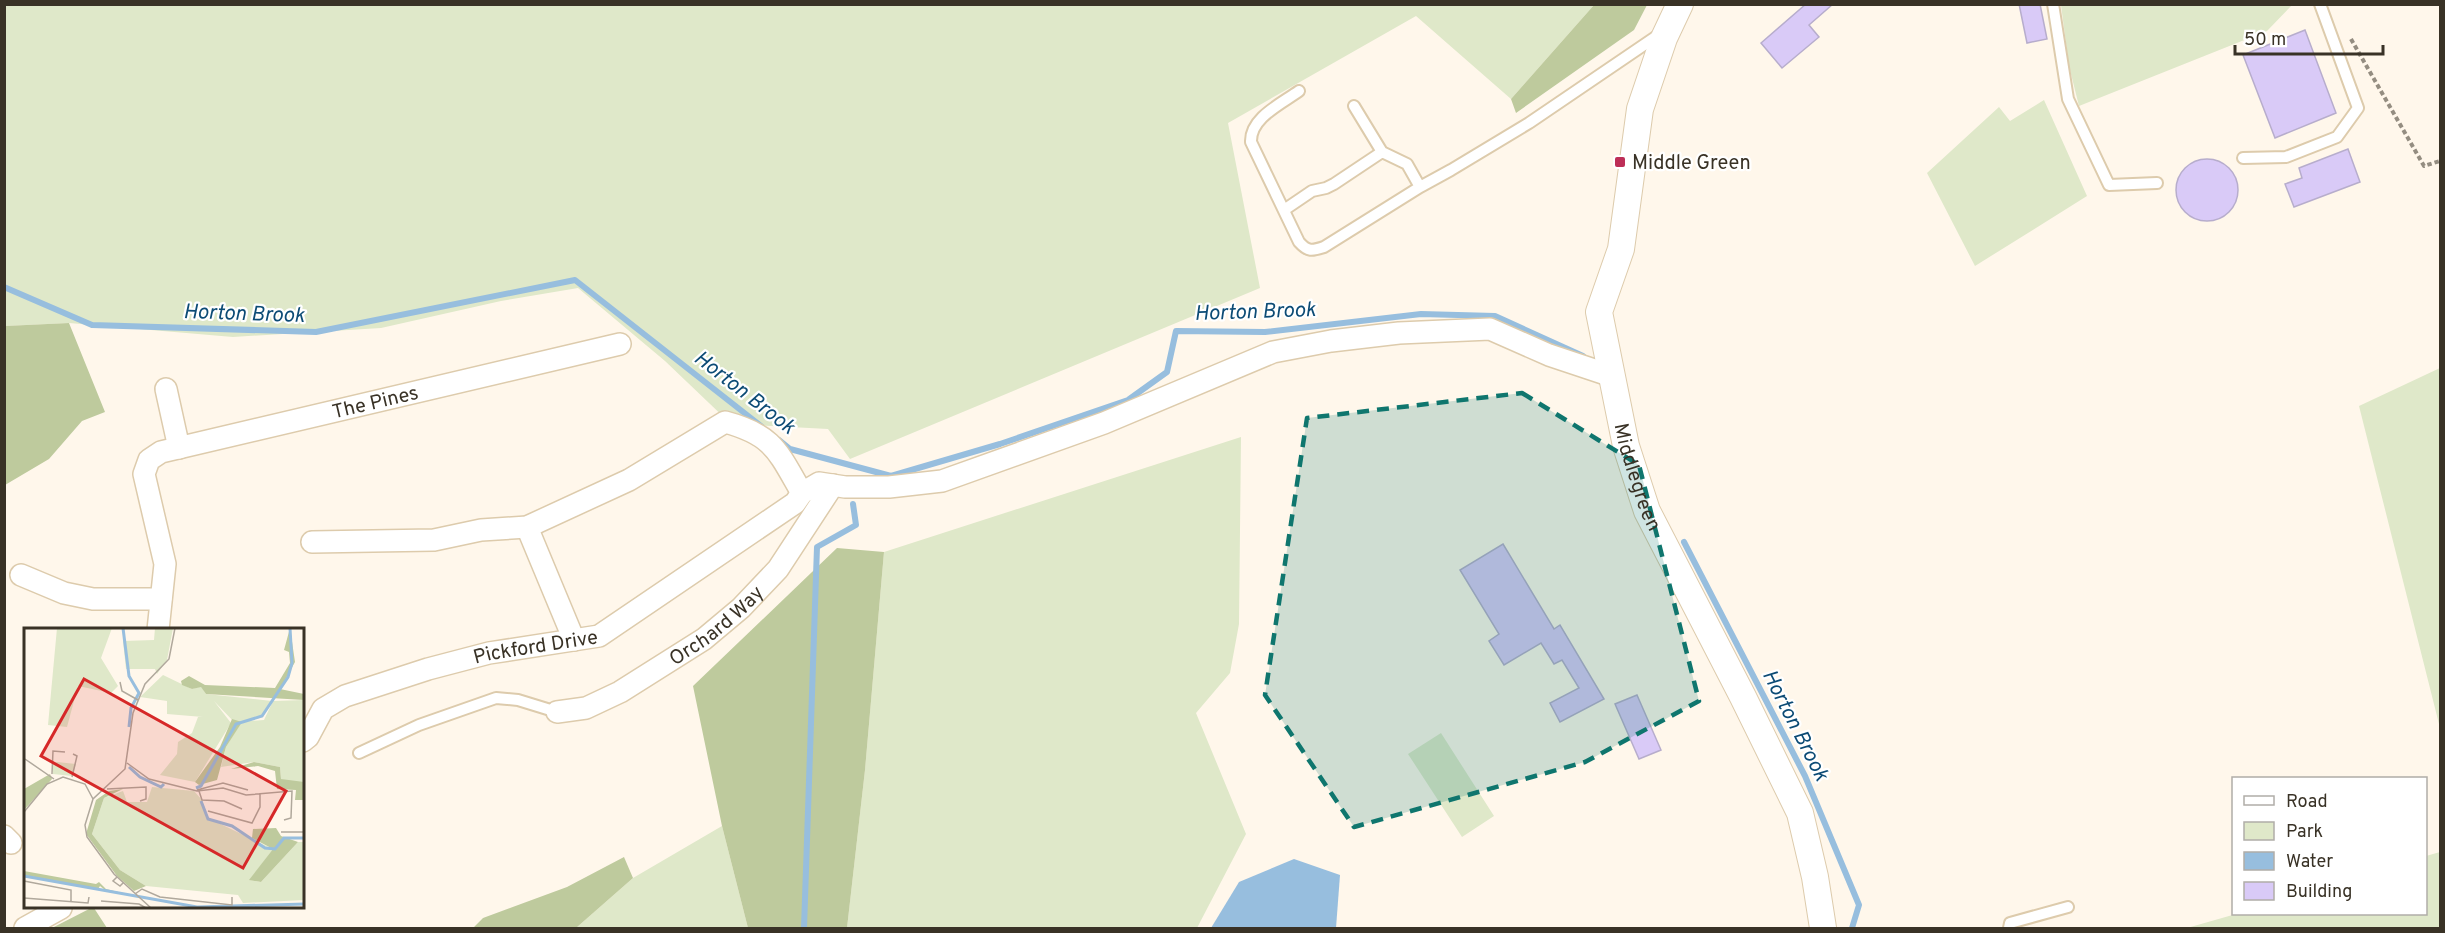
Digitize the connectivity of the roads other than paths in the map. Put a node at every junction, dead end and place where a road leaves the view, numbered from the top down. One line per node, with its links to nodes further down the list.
1 (2053, 4): 8 (lane)
2 (2320, 4): 7 (lane)
3 (1675, 15): 9 (lane); 12 (street, Middlegreen)
4 (1299, 91): 10 (lane)
5 (1354, 106): 6 (lane)
6 (1382, 152): 9 (lane); 10 (lane)
7 (2242, 158)
8 (2157, 183)
9 (1420, 187): 10 (lane)
10 (1284, 210)
11 (620, 344): 14 (street, The Pines)
12 (1612, 376): 15 (street); 28 (street, Middlegreen)
13 (166, 389): 14 (street)
14 (179, 448): 19 (street, The Pines)
15 (818, 487): 16 (street); 21 (street, Pickford Drive); 22 (street, Orchard Way)
16 (527, 527): 17 (street); 21 (street)
17 (312, 542)
18 (21, 575): 19 (street)
19 (161, 599): 20 (street)
20 (158, 628)
21 (574, 640): 23 (street, Pickford Drive)
22 (557, 712): 24 (lane)
23 (304, 740)
24 (359, 753)
25 (2068, 907): 29 (lane)
26 (59, 909): 27 (street)
27 (25, 928)
28 (1823, 928)
29 (2009, 928)

